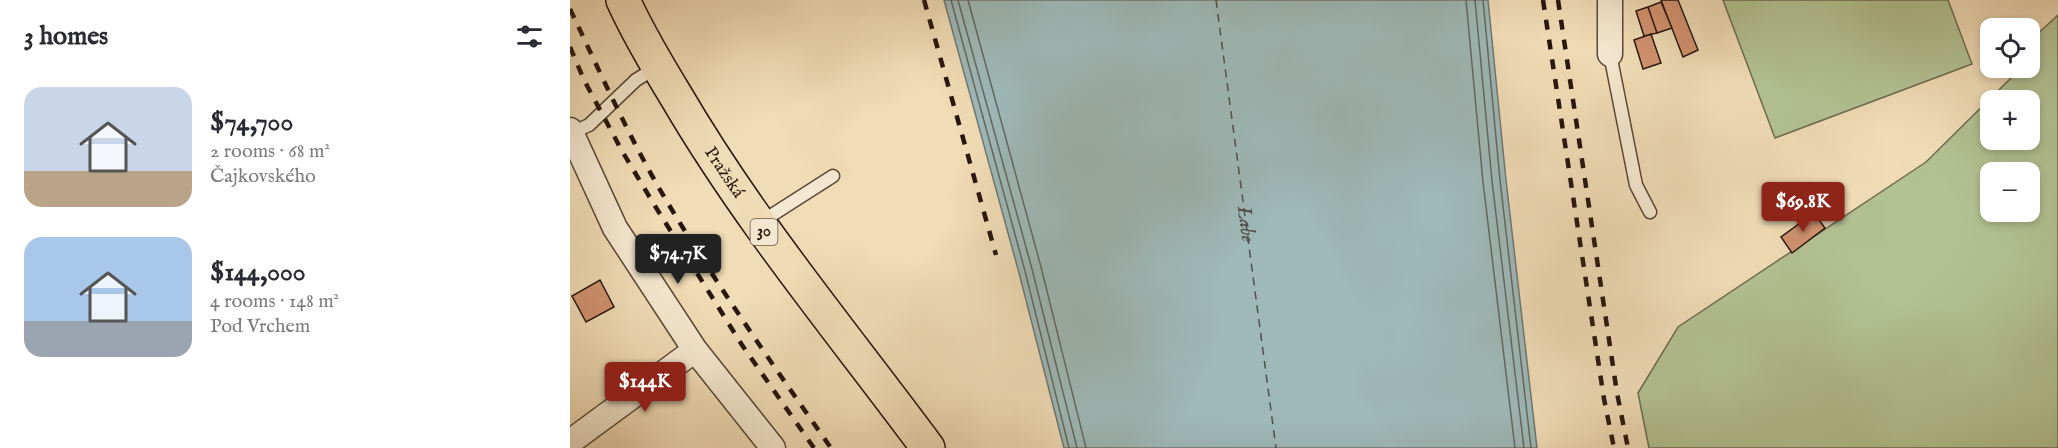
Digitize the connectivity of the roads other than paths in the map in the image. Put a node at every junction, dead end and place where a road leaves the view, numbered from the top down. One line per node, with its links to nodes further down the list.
1 (623, 0): 4 (main road, Pražská / 30)
2 (1610, 0): 3 (street)
3 (1610, 54): 7 (lane)
4 (658, 66): 5 (lane); 8 (main road, Pražská / 30)
5 (571, 132): 9 (street)
6 (833, 176): 8 (lane)
7 (1650, 212)
8 (758, 224): 12 (main road, Pražská / 30)
9 (695, 350): 10 (street); 11 (street)
10 (570, 442)
11 (772, 448)
12 (928, 448)

